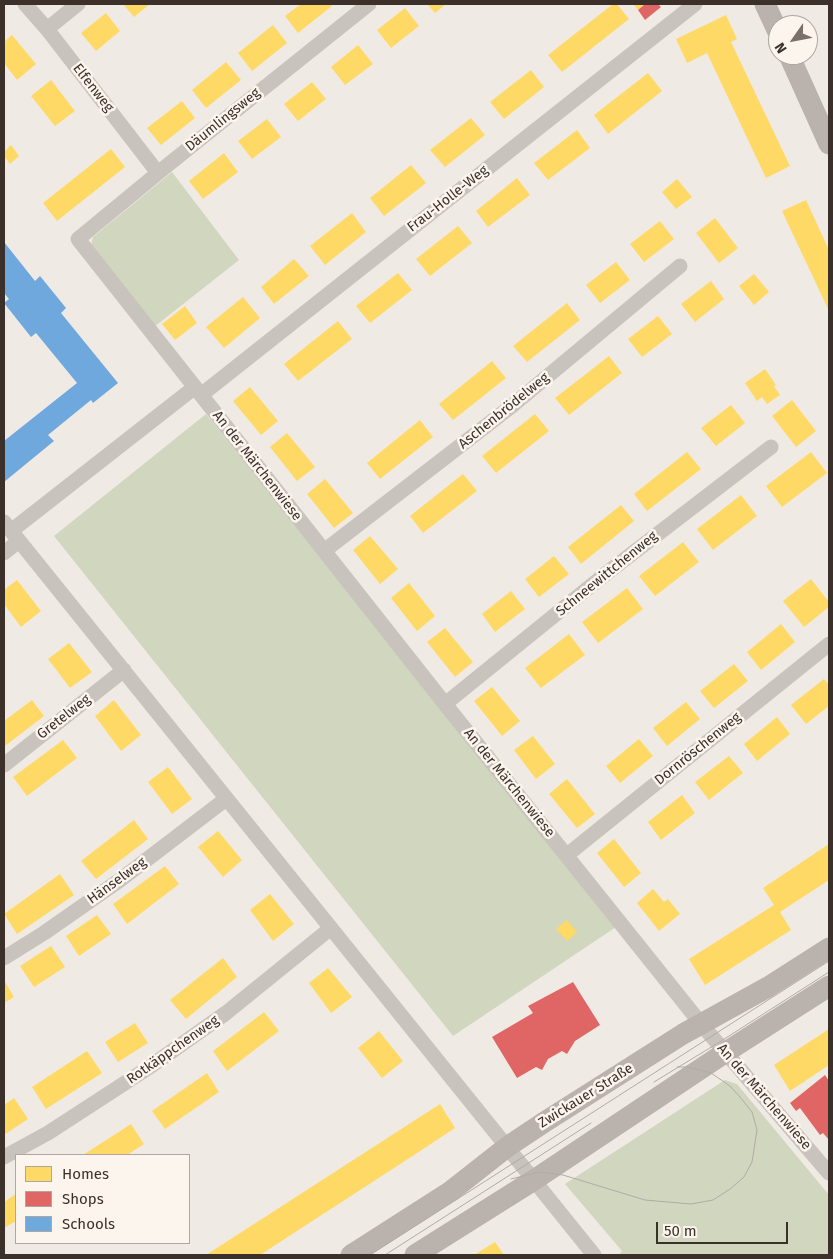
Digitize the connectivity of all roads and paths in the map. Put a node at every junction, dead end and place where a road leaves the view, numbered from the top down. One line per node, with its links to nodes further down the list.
1 (25, 4): 5 (street, Elfenweg)
2 (78, 4): 5 (street)
3 (369, 4): 8 (street, Däumlingsweg)
4 (695, 4): 11 (street, Frau-Holle-Weg)
5 (47, 29): 8 (street, Elfenweg)
6 (793, 65): 7 (main road)
7 (829, 144)
8 (158, 173): 9 (street, Däumlingsweg)
9 (78, 239): 11 (street, An der Märchenwiese)
10 (680, 266): 14 (street, Aschenbrödelweg)
11 (198, 391): 13 (street); 14 (street, An der Märchenwiese)
12 (771, 447): 18 (street, Schneewittchenweg)
13 (11, 531): 15 (street); 17 (street)
14 (324, 551): 18 (street, An der Märchenwiese)
15 (4, 553)
16 (829, 644): 21 (street, Dornröschenweg)
17 (124, 670): 19 (street, Gretelweg); 20 (street)
18 (445, 704): 21 (street, An der Märchenwiese)
19 (4, 765)
20 (226, 799): 22 (street); 24 (street, Hänselweg)
21 (567, 855): 26 (street, An der Märchenwiese)
22 (331, 928): 28 (street); 29 (street, Rotkäppchenweg)
23 (829, 948): 26 (main road, Zwickauer Straße)
24 (4, 958)
25 (829, 986): 27 (main road)
26 (702, 1025): 27 (street, An der Märchenwiese); 28 (main road, Zwickauer Straße)
27 (726, 1052): 30 (street, An der Märchenwiese); 31 (main road)
28 (507, 1147): 31 (street); 32 (main road, Zwickauer Straße)
29 (4, 1157)
30 (829, 1173)
31 (534, 1180): 33 (main road); 34 (street)
32 (351, 1255)
33 (415, 1255)
34 (594, 1255)

